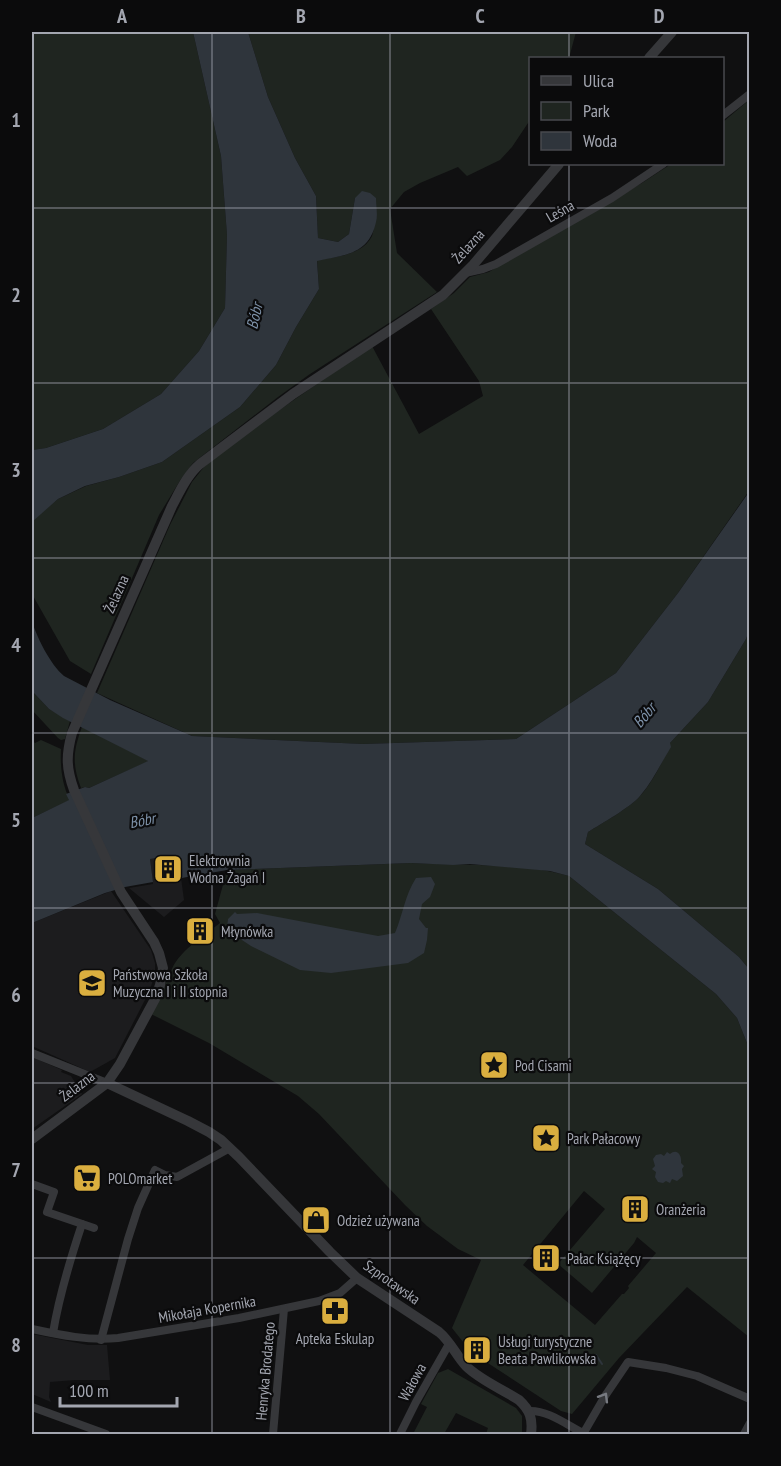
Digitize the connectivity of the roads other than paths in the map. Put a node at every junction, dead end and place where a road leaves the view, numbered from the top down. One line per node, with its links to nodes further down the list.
1 (672, 32): 2 (street)
2 (650, 57)
3 (750, 94): 4 (street)
4 (724, 115)
5 (559, 165): 7 (street, Żelazna)
6 (662, 165): 7 (street, Leśna)
7 (465, 273): 9 (street, Żelazna)
8 (32, 1053): 9 (street, Szprotawska)
9 (107, 1083): 10 (street, Żelazna); 11 (street, Szprotawska)
10 (32, 1139)
11 (230, 1148): 15 (street, Szprotawska); 19 (street)
12 (32, 1184): 13 (street)
13 (82, 1224): 14 (street); 18 (street)
14 (94, 1228)
15 (357, 1278): 16 (street, Mikołaja Kopernika); 20 (street, Szprotawska)
16 (284, 1309): 19 (street, Mikołaja Kopernika); 26 (street, Henryka Brodatego)
17 (32, 1329): 18 (street, Mikołaja Kopernika)
18 (53, 1333): 19 (street, Mikołaja Kopernika)
19 (101, 1340)
20 (449, 1344): 23 (street, Szprotawska); 27 (street, Wałowa)
21 (750, 1399): 29 (street, one-way to 21)
22 (32, 1407): 25 (street)
23 (529, 1411): 28 (street); 29 (street)
24 (750, 1423): 30 (street)
25 (106, 1434)
26 (273, 1434)
27 (400, 1434)
28 (531, 1434)
29 (584, 1434)
30 (744, 1434)

